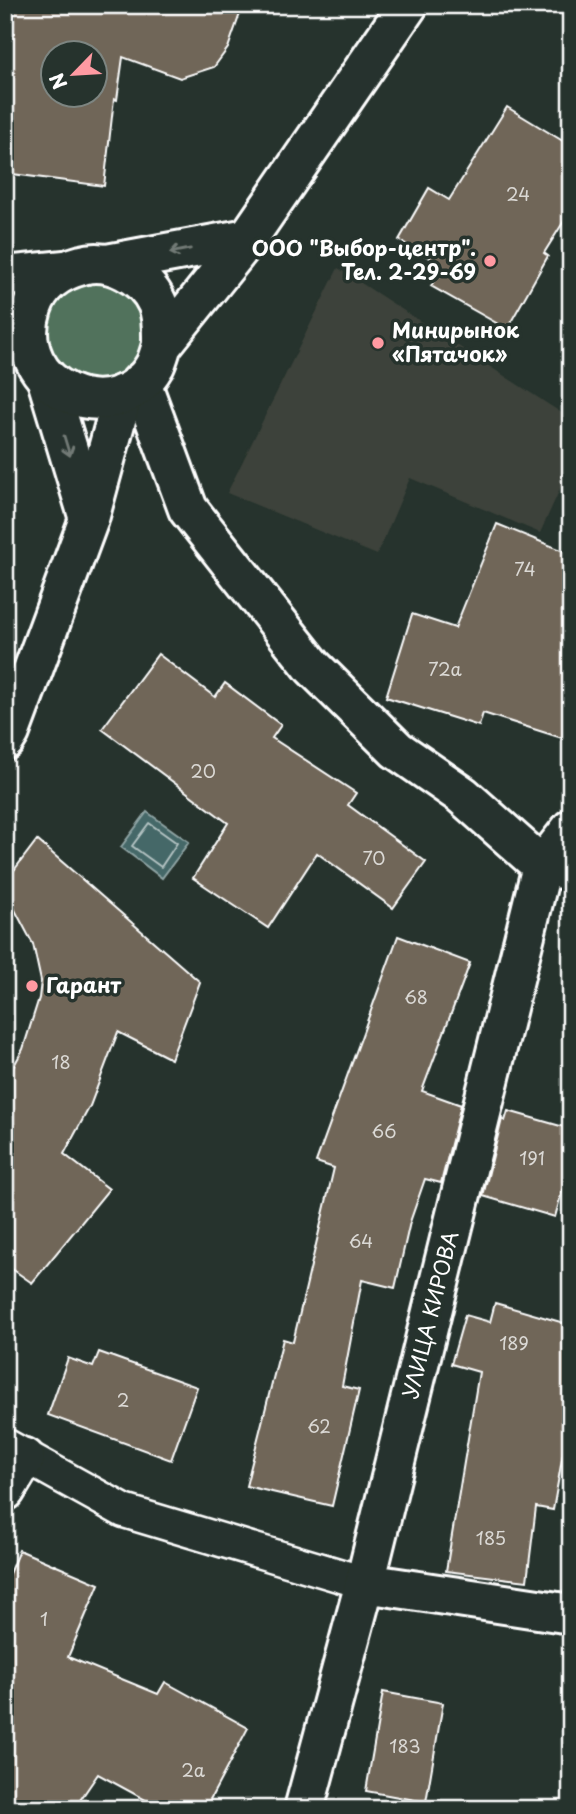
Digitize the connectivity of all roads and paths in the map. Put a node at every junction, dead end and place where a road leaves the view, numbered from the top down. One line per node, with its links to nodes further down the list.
1 (408, 5): 2 (main road)
2 (247, 238): 3 (main road, one-way to 3); 6 (main road)
3 (107, 264): 4 (main road); 6 (main road)
4 (65, 270): 5 (main road); 7 (main road)
5 (5, 276)
6 (162, 345): 8 (main road)
7 (29, 362): 8 (main road); 9 (main road, one-way to 9)
8 (132, 388): 9 (main road); 12 (main road)
9 (89, 519): 10 (main road)
10 (5, 740)
11 (571, 829): 12 (main road, УЛИЦА КИРОВА)
12 (556, 870): 15 (main road, УЛИЦА КИРОВА)
13 (15, 1452): 14 (main road); 15 (lane)
14 (5, 1491)
15 (365, 1583): 16 (main road); 17 (main road, УЛИЦА КИРОВА)
16 (571, 1614)
17 (304, 1809)

